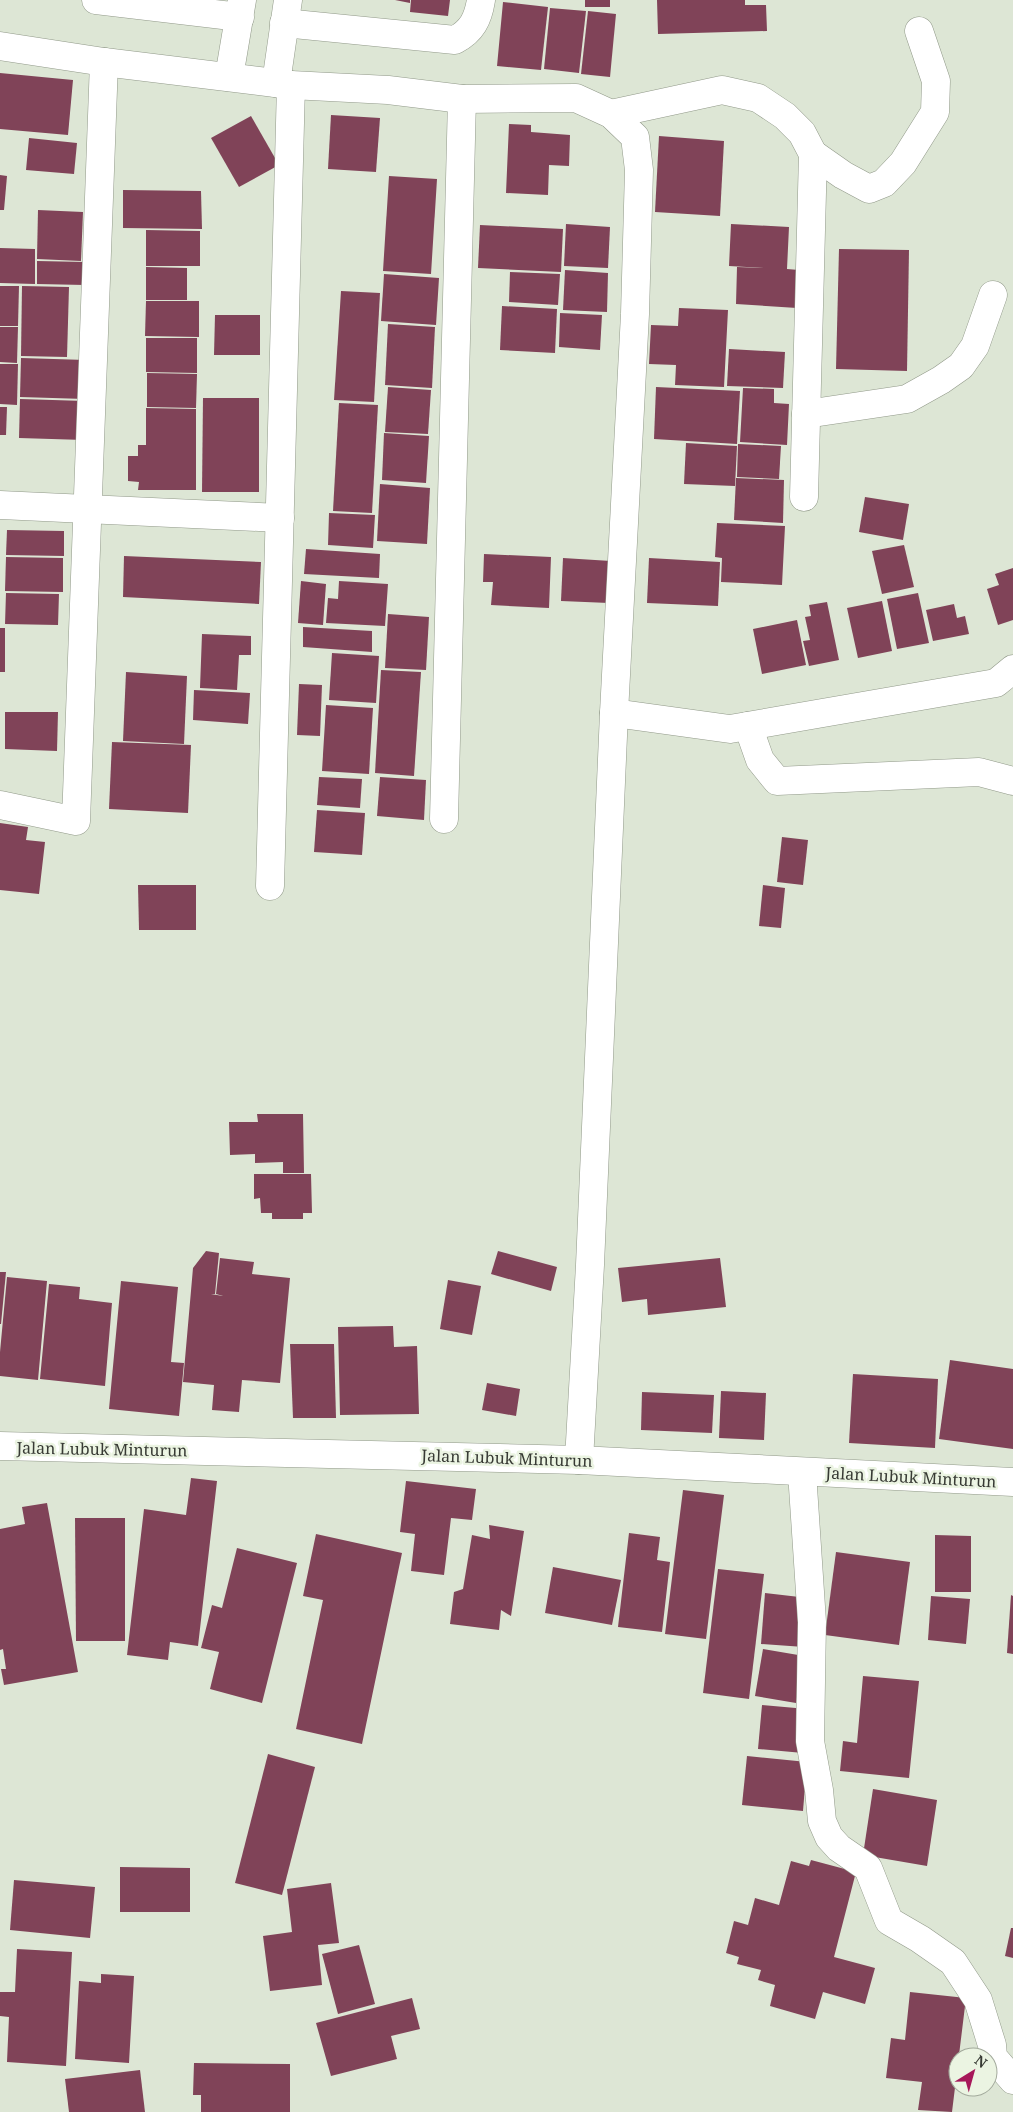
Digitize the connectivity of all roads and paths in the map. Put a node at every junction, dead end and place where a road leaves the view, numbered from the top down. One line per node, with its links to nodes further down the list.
1 (96, 0): 3 (street)
2 (481, 0): 4 (street)
3 (241, 8): 8 (street)
4 (286, 11): 9 (street)
5 (918, 31): 12 (street)
6 (0, 46): 7 (street)
7 (104, 62): 8 (street); 17 (street)
8 (229, 77): 9 (street)
9 (283, 84): 10 (street); 18 (street)
10 (462, 99): 11 (street); 24 (street)
11 (611, 114): 12 (street); 20 (street)
12 (814, 154): 14 (street)
13 (993, 295): 14 (street)
14 (806, 414): 15 (street)
15 (804, 497)
16 (0, 505): 17 (street)
17 (89, 509): 18 (street); 23 (street)
18 (280, 518): 25 (street)
19 (1013, 669): 21 (street)
20 (614, 713): 21 (street); 27 (street)
21 (748, 726): 22 (street)
22 (1013, 782)
23 (0, 805)
24 (444, 819)
25 (270, 886)
26 (0, 1446): 27 (street, Jalan Lubuk Minturun)
27 (579, 1460): 28 (street, Jalan Lubuk Minturun)
28 (802, 1472): 29 (street, Jalan Lubuk Minturun); 30 (street)
29 (1013, 1482)
30 (1013, 2080)

